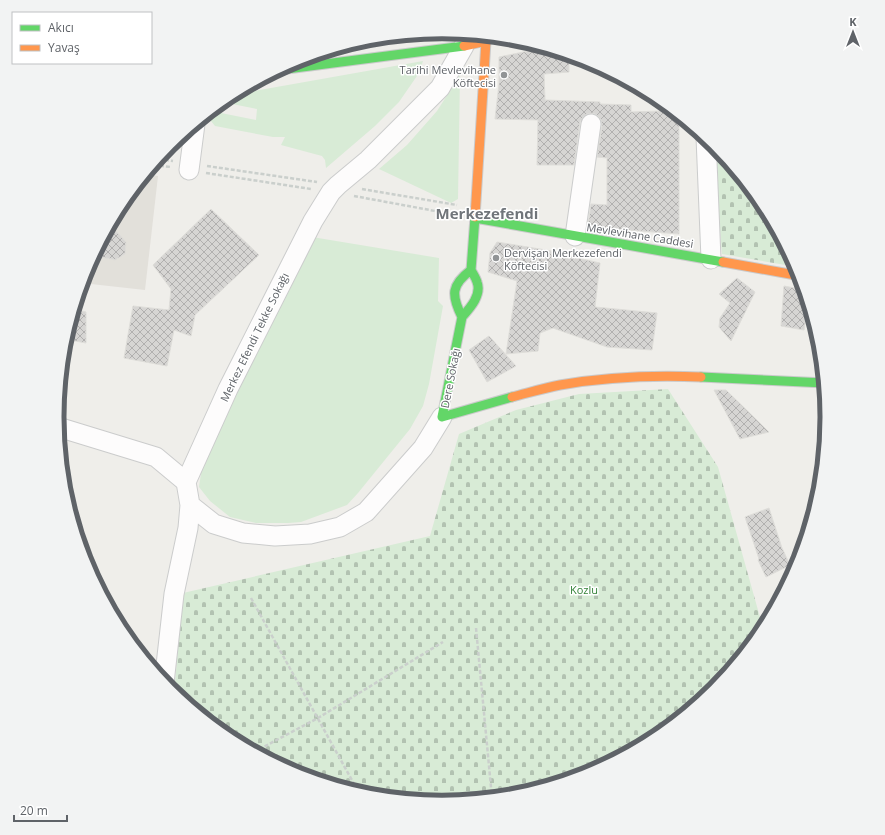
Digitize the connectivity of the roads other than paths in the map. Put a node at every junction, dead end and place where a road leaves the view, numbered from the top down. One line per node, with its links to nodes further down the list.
1 (480, 41): 3 (street)
2 (486, 42): 9 (street)
3 (464, 46): 4 (street); 18 (street, Merkez Efendi Tekke Sokağı)
4 (300, 67)
5 (591, 124): 10 (street)
6 (194, 132): 8 (street)
7 (706, 147): 11 (street)
8 (189, 170)
9 (475, 218): 10 (street, Mevlevihane Caddesi); 12 (street)
10 (575, 236): 11 (street, Mevlevihane Caddesi)
11 (711, 259): 13 (street, Mevlevihane Caddesi)
12 (471, 270): 14 (street); 14 (street)
13 (793, 274)
14 (462, 317): 16 (street, Dere Sokağı)
15 (819, 383): 16 (street)
16 (442, 417): 19 (street, Dere Sokağı)
17 (64, 429): 18 (street)
18 (186, 482): 19 (street)
19 (190, 505): 20 (street)
20 (165, 674)

